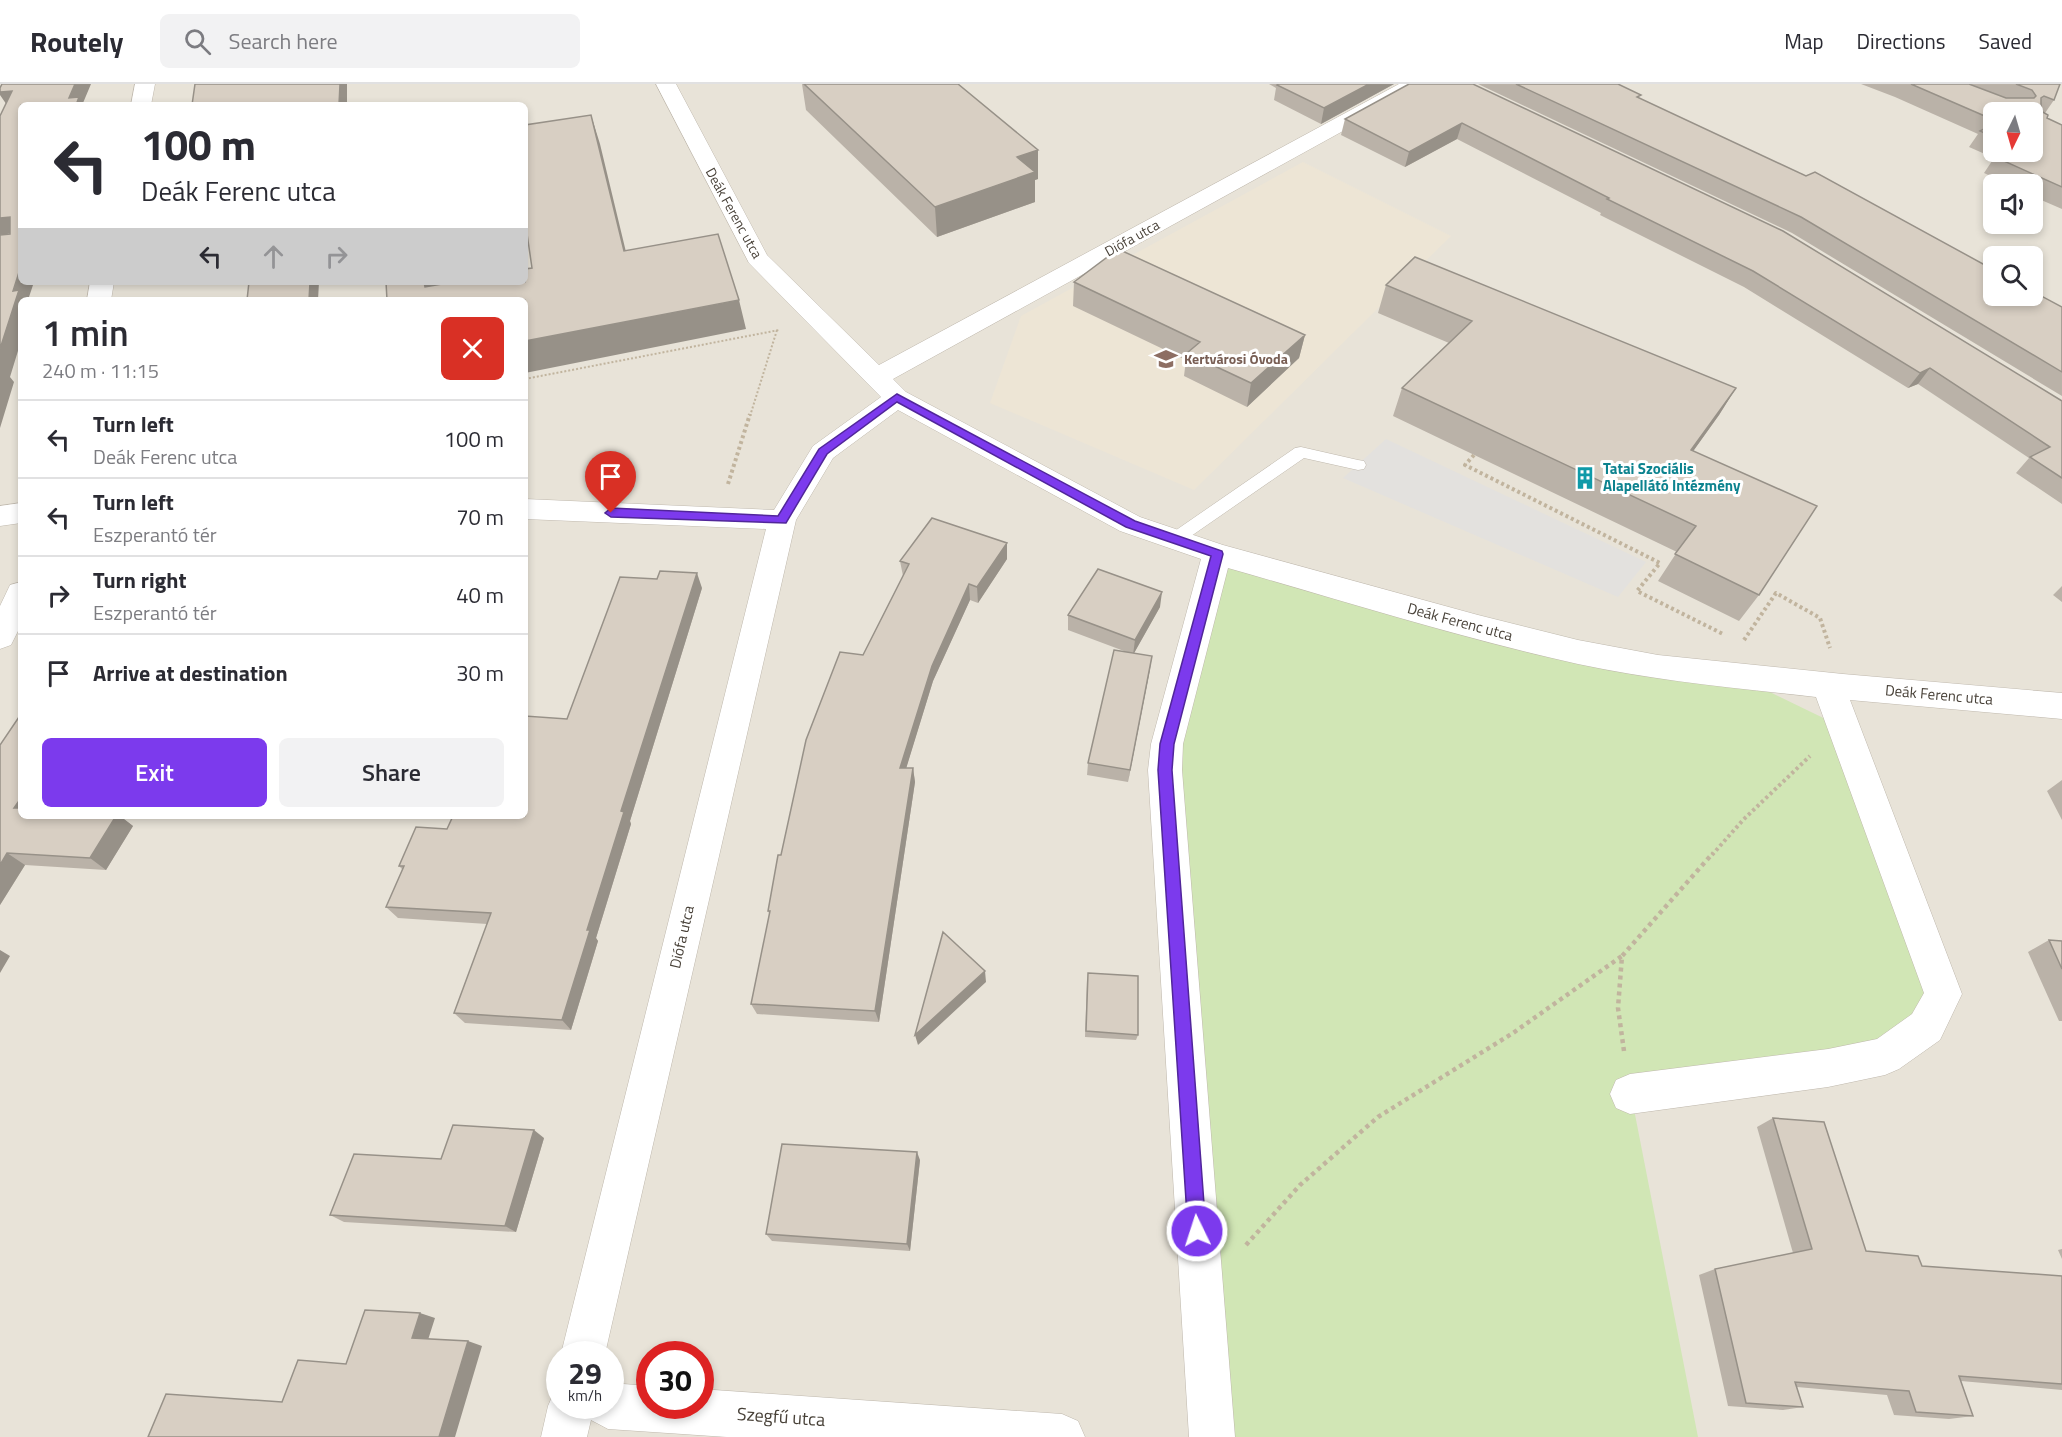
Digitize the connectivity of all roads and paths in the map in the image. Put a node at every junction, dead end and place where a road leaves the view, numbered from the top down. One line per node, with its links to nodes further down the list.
1 (145, 84): 4 (street)
2 (666, 84): 5 (street, Deák Ferenc utca)
3 (1414, 84): 7 (street, Diófa utca)
4 (142, 102)
5 (821, 322): 6 (path); 7 (street, Deák Ferenc utca)
6 (777, 330): 8 (path); 15 (path)
7 (876, 377): 9 (street)
8 (528, 378)
9 (897, 398): 16 (street, Diófa utca); 17 (street, Deák Ferenc utca)
10 (1474, 455): 21 (path)
11 (1358, 465): 17 (lane)
12 (528, 510): 15 (street)
13 (18, 513): 14 (street)
14 (0, 516)
15 (718, 516): 16 (street)
16 (782, 520): 29 (street, Diófa utca)
17 (1175, 539): 18 (street, Deák Ferenc utca)
18 (1217, 554): 23 (street, Deák Ferenc utca); 28 (street)
19 (18, 599): 20 (street)
20 (0, 637)
21 (1731, 638)
22 (1741, 644): 23 (path)
23 (1836, 686): 24 (street, Deák Ferenc utca); 25 (street)
24 (2062, 705)
25 (1844, 728): 26 (path); 27 (street)
26 (1622, 956): 27 (path); 28 (path)
27 (1630, 1094)
28 (1202, 1299): 34 (street)
29 (586, 1341)
30 (624, 1407): 33 (street, Szegfű utca)
31 (568, 1419): 32 (street)
32 (564, 1437)
33 (1062, 1437)
34 (1212, 1437)

